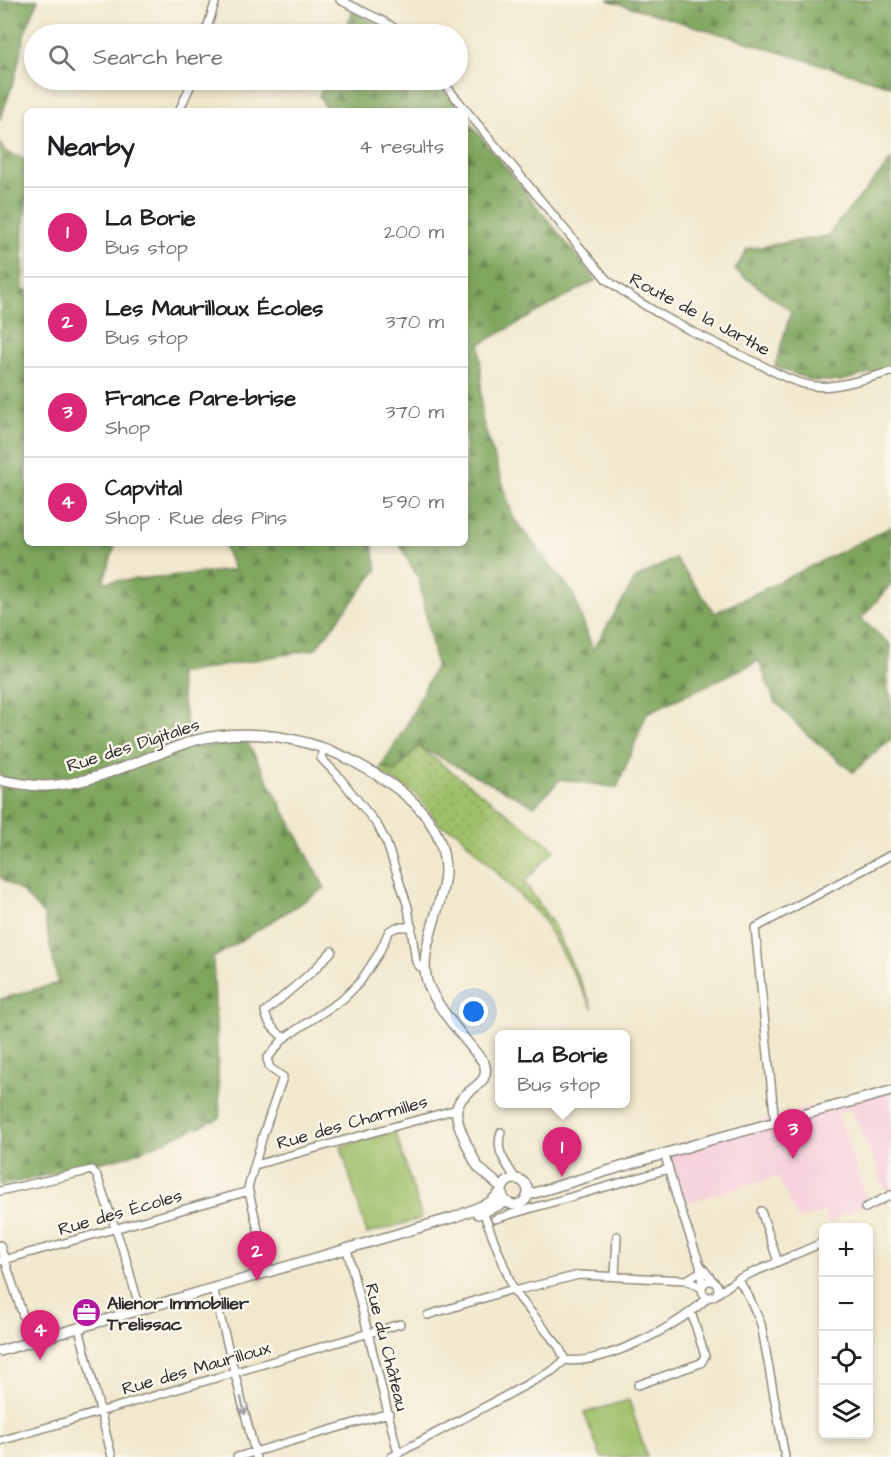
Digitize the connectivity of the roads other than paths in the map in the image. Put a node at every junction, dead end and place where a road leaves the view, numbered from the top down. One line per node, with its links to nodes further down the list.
1 (216, 0): 3 (street)
2 (340, 0): 4 (street)
3 (208, 24)
4 (388, 24)
5 (189, 90): 7 (street)
6 (449, 90): 8 (street, Route de la Jarthe)
7 (180, 108)
8 (464, 108)
9 (468, 113): 10 (street, Route de la Jarthe)
10 (891, 372)
11 (323, 748): 12 (main road, Rue des Digitales); 14 (street); 16 (main road, Rue des Digitales)
12 (0, 780)
13 (891, 855): 20 (street)
14 (412, 927): 16 (street); 17 (street)
15 (332, 951): 17 (street)
16 (425, 969): 19 (main road, Rue des Digitales)
17 (284, 1038): 23 (street)
18 (891, 1091): 20 (main road)
19 (457, 1109): 23 (street, Rue des Charmilles); 25 (main road)
20 (775, 1123): 22 (main road)
21 (501, 1132): 25 (street)
22 (665, 1155): 24 (street); 26 (main road)
23 (255, 1164): 28 (street)
24 (668, 1169): 31 (street); 44 (street)
25 (504, 1187): 26 (main road); 30 (main road); 33 (street); 35 (main road)
26 (528, 1190): 31 (main road)
27 (0, 1191): 37 (street)
28 (249, 1191): 37 (street, Rue des Écoles); 46 (street)
29 (891, 1195): 32 (street)
30 (506, 1202): 31 (main road); 33 (main road)
31 (521, 1208): 36 (street)
32 (865, 1208)
33 (488, 1211): 35 (main road); 52 (street)
34 (761, 1211): 43 (street)
35 (455, 1217): 41 (main road)
36 (495, 1219)
37 (116, 1229): 42 (street, Rue des Écoles); 55 (street)
38 (617, 1236): 45 (street)
39 (819, 1244): 43 (street)
40 (0, 1245): 42 (street)
41 (347, 1249): 46 (main road); 60 (street, Rue du Château)
42 (2, 1261): 61 (street)
43 (778, 1262): 47 (street)
44 (700, 1268): 48 (street); 49 (street); 50 (street)
45 (615, 1276): 48 (street); 52 (street)
46 (252, 1277): 51 (main road)
47 (738, 1279): 49 (street); 53 (street); 74 (street)
48 (686, 1280): 50 (street)
49 (716, 1283): 50 (street); 53 (street)
50 (702, 1287): 54 (street)
51 (213, 1288): 55 (main road); 64 (street)
52 (514, 1290): 57 (street); 63 (street)
53 (717, 1294): 54 (street)
54 (708, 1296): 56 (street)
55 (140, 1310): 59 (main road)
56 (691, 1312): 63 (street); 65 (street)
57 (428, 1315)
58 (400, 1324): 60 (street, Rue des Maurilloux)
59 (79, 1328): 61 (main road); 66 (street)
60 (368, 1334): 64 (street, Rue des Maurilloux); 67 (street, Rue du Château)
61 (33, 1341): 62 (main road)
62 (0, 1351)
63 (565, 1360): 69 (street)
64 (235, 1372): 66 (street, Rue des Maurilloux); 70 (street, one-way to 70)
65 (638, 1385)
66 (100, 1412): 68 (street, Rue des Maurilloux); 71 (street)
67 (389, 1413): 69 (street, Rue du Château); 70 (street)
68 (0, 1441)
69 (398, 1453): 73 (street)
70 (256, 1454): 72 (street)
71 (112, 1457)
72 (237, 1457)
73 (391, 1457)
74 (785, 1457)

